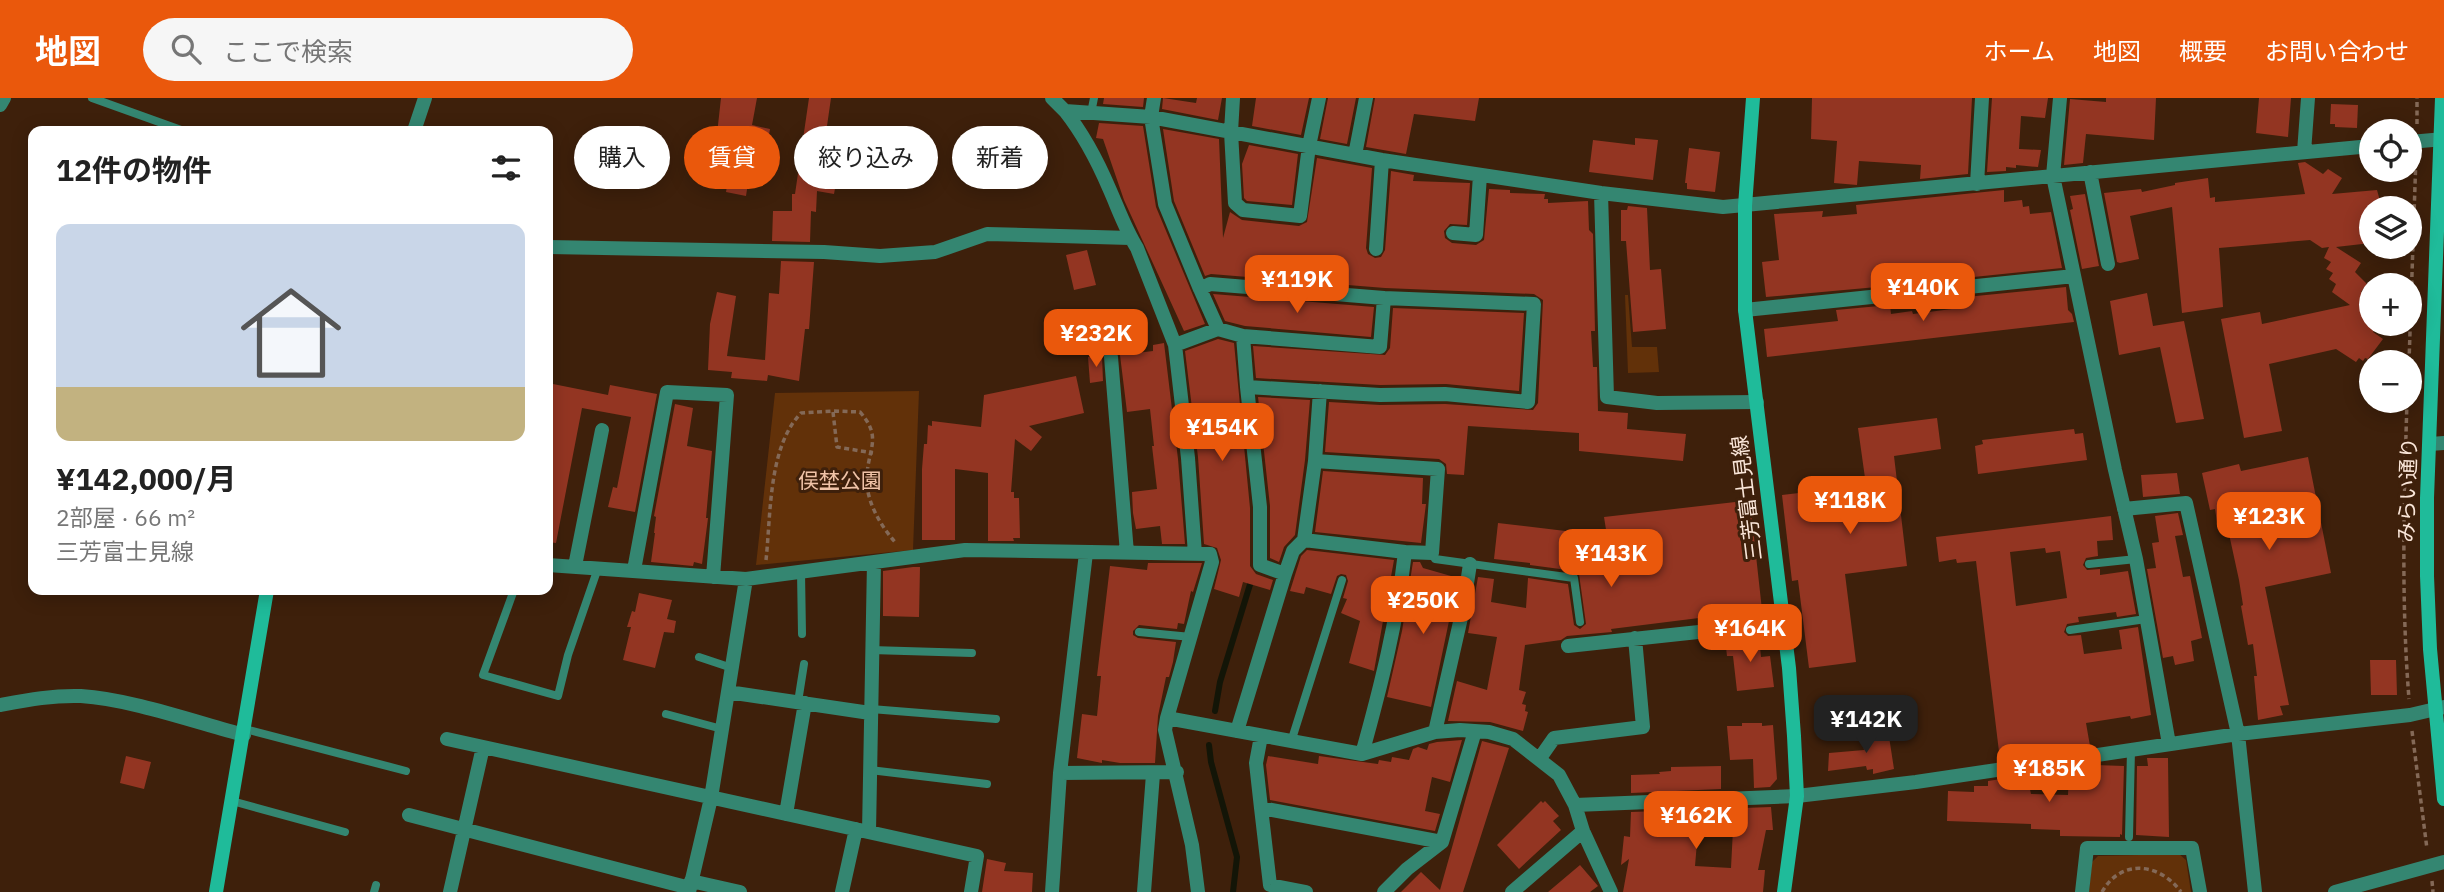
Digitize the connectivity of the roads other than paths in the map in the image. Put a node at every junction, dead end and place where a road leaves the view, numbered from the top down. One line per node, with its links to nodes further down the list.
1 (4, 98): 14 (street)
2 (92, 98): 18 (lane)
3 (425, 98): 19 (street)
4 (1052, 98): 16 (street)
5 (1154, 98): 17 (street)
6 (1233, 98): 20 (street)
7 (1318, 98): 23 (street)
8 (1366, 98): 26 (street)
9 (1753, 98): 33 (street, 三芳富士見線)
10 (1982, 98): 31 (street)
11 (2060, 98): 30 (street)
12 (2308, 98): 25 (street)
13 (2441, 98): 21 (street, みらい通り)
14 (0, 105)
15 (1092, 105): 16 (street); 17 (street)
16 (1065, 111): 35 (street)
17 (1151, 117): 20 (street); 40 (street)
18 (170, 126)
19 (416, 126)
20 (1231, 132): 23 (street); 23 (street)
21 (2442, 139): 22 (street); 51 (street, みらい通り)
22 (2422, 142)
23 (1309, 146): 26 (street)
24 (2359, 147): 25 (street)
25 (2304, 152): 28 (street)
26 (1354, 155): 27 (street)
27 (1382, 160): 29 (street); 37 (street)
28 (2090, 172): 30 (street); 38 (street)
29 (1480, 175): 32 (street); 34 (street)
30 (2053, 176): 31 (street); 39 (street)
31 (1977, 184): 33 (street)
32 (1601, 193): 33 (street); 49 (street)
33 (1745, 206): 42 (street, 三芳富士見線)
34 (1453, 233)
35 (1130, 238): 36 (street); 45 (street)
36 (553, 247)
37 (1376, 249)
38 (2108, 264)
39 (2074, 276): 42 (street); 53 (street)
40 (1200, 289): 41 (street); 43 (street)
41 (1384, 298): 44 (street); 48 (street)
42 (1745, 310): 49 (street, 三芳富士見線)
43 (1218, 330): 44 (street); 45 (street)
44 (1243, 336): 47 (street)
45 (1175, 345): 59 (street)
46 (1111, 357): 56 (street)
47 (1247, 387): 48 (street); 69 (street)
48 (1320, 391): 52 (street)
49 (1757, 402): 77 (street, 三芳富士見線)
50 (602, 430): 65 (street)
51 (2437, 443): 92 (street, みらい通り)
52 (1314, 461): 54 (street); 57 (street)
53 (2124, 509): 60 (street); 102 (street)
54 (1304, 540): 55 (street); 69 (street)
55 (1405, 552): 57 (street); 109 (street)
56 (1127, 553): 58 (street); 59 (street)
57 (1432, 553): 62 (lane)
58 (1086, 554): 61 (street); 114 (street)
59 (1195, 554): 81 (street)
60 (2136, 559): 63 (lane); 75 (street)
61 (874, 562): 68 (street); 84 (street)
62 (1470, 564): 76 (lane); 101 (street)
63 (2089, 564)
64 (553, 565): 65 (street)
65 (575, 566): 66 (street)
66 (598, 568): 67 (street); 74 (lane)
67 (634, 570): 70 (street); 70 (street)
68 (801, 572): 71 (street); 80 (lane)
69 (1285, 574): 98 (street)
70 (713, 577): 71 (street)
71 (746, 579): 88 (street)
72 (1342, 579): 105 (lane)
73 (266, 595): 100 (street)
74 (512, 595)
75 (2146, 619): 78 (lane); 106 (street)
76 (1580, 622)
77 (1782, 623): 82 (street); 117 (street, 三芳富士見線)
78 (2070, 630)
79 (1139, 632): 81 (lane)
80 (802, 634)
81 (1191, 637): 95 (street)
82 (1636, 638): 83 (street); 110 (street)
83 (1568, 646)
84 (871, 650): 85 (lane); 93 (street)
85 (972, 653)
86 (699, 657): 88 (lane)
87 (804, 664): 90 (lane)
88 (732, 668): 89 (street)
89 (728, 692): 90 (street); 97 (street)
90 (802, 703): 93 (street); 123 (street)
91 (0, 705): 100 (street)
92 (2439, 707): 102 (street); 119 (street, みらい通り)
93 (870, 711): 96 (lane); 111 (street)
94 (666, 714): 97 (lane)
95 (1167, 718): 98 (street); 113 (street)
96 (996, 719)
97 (722, 729): 118 (street)
98 (1237, 731): 103 (street)
99 (1475, 731): 101 (street); 110 (street); 130 (street)
100 (245, 732): 112 (lane); 120 (street)
101 (1435, 732): 109 (street)
102 (2238, 733): 106 (street); 148 (street)
103 (1261, 736): 105 (street); 122 (street)
104 (447, 739): 107 (street)
105 (1291, 742): 109 (street)
106 (2169, 744): 108 (street)
107 (483, 747): 118 (street); 125 (street)
108 (2131, 750): 117 (street); 129 (lane)
109 (1362, 754)
110 (1540, 758): 121 (street)
111 (870, 770): 116 (lane); 126 (street)
112 (406, 771)
113 (1177, 772): 115 (street); 140 (street)
114 (1060, 773): 115 (street); 138 (street)
115 (1153, 774): 139 (street)
116 (987, 784)
117 (1797, 796): 121 (street); 145 (street, 三芳富士見線)
118 (711, 798): 123 (street); 132 (street)
119 (2444, 799)
120 (232, 801): 128 (lane); 133 (street)
121 (1575, 805): 127 (street)
122 (1261, 808): 130 (street); 141 (street)
123 (786, 814): 126 (street)
124 (409, 815): 125 (street)
125 (464, 829): 132 (street); 134 (street)
126 (863, 831): 136 (street); 137 (street)
127 (1583, 831): 143 (street); 144 (street)
128 (345, 832)
129 (2129, 837)
130 (1442, 842): 142 (street)
131 (2444, 862): 149 (street)
132 (690, 887): 135 (street)
133 (216, 892)
134 (450, 892)
135 (740, 892)
136 (842, 892)
137 (971, 892)
138 (1052, 892)
139 (1144, 892)
140 (1198, 892)
141 (1306, 892)
142 (1384, 892)
143 (1512, 892)
144 (1611, 892)
145 (1784, 892)
146 (2082, 892): 147 (street)
147 (2200, 892)
148 (2255, 892)
149 (2335, 892)

